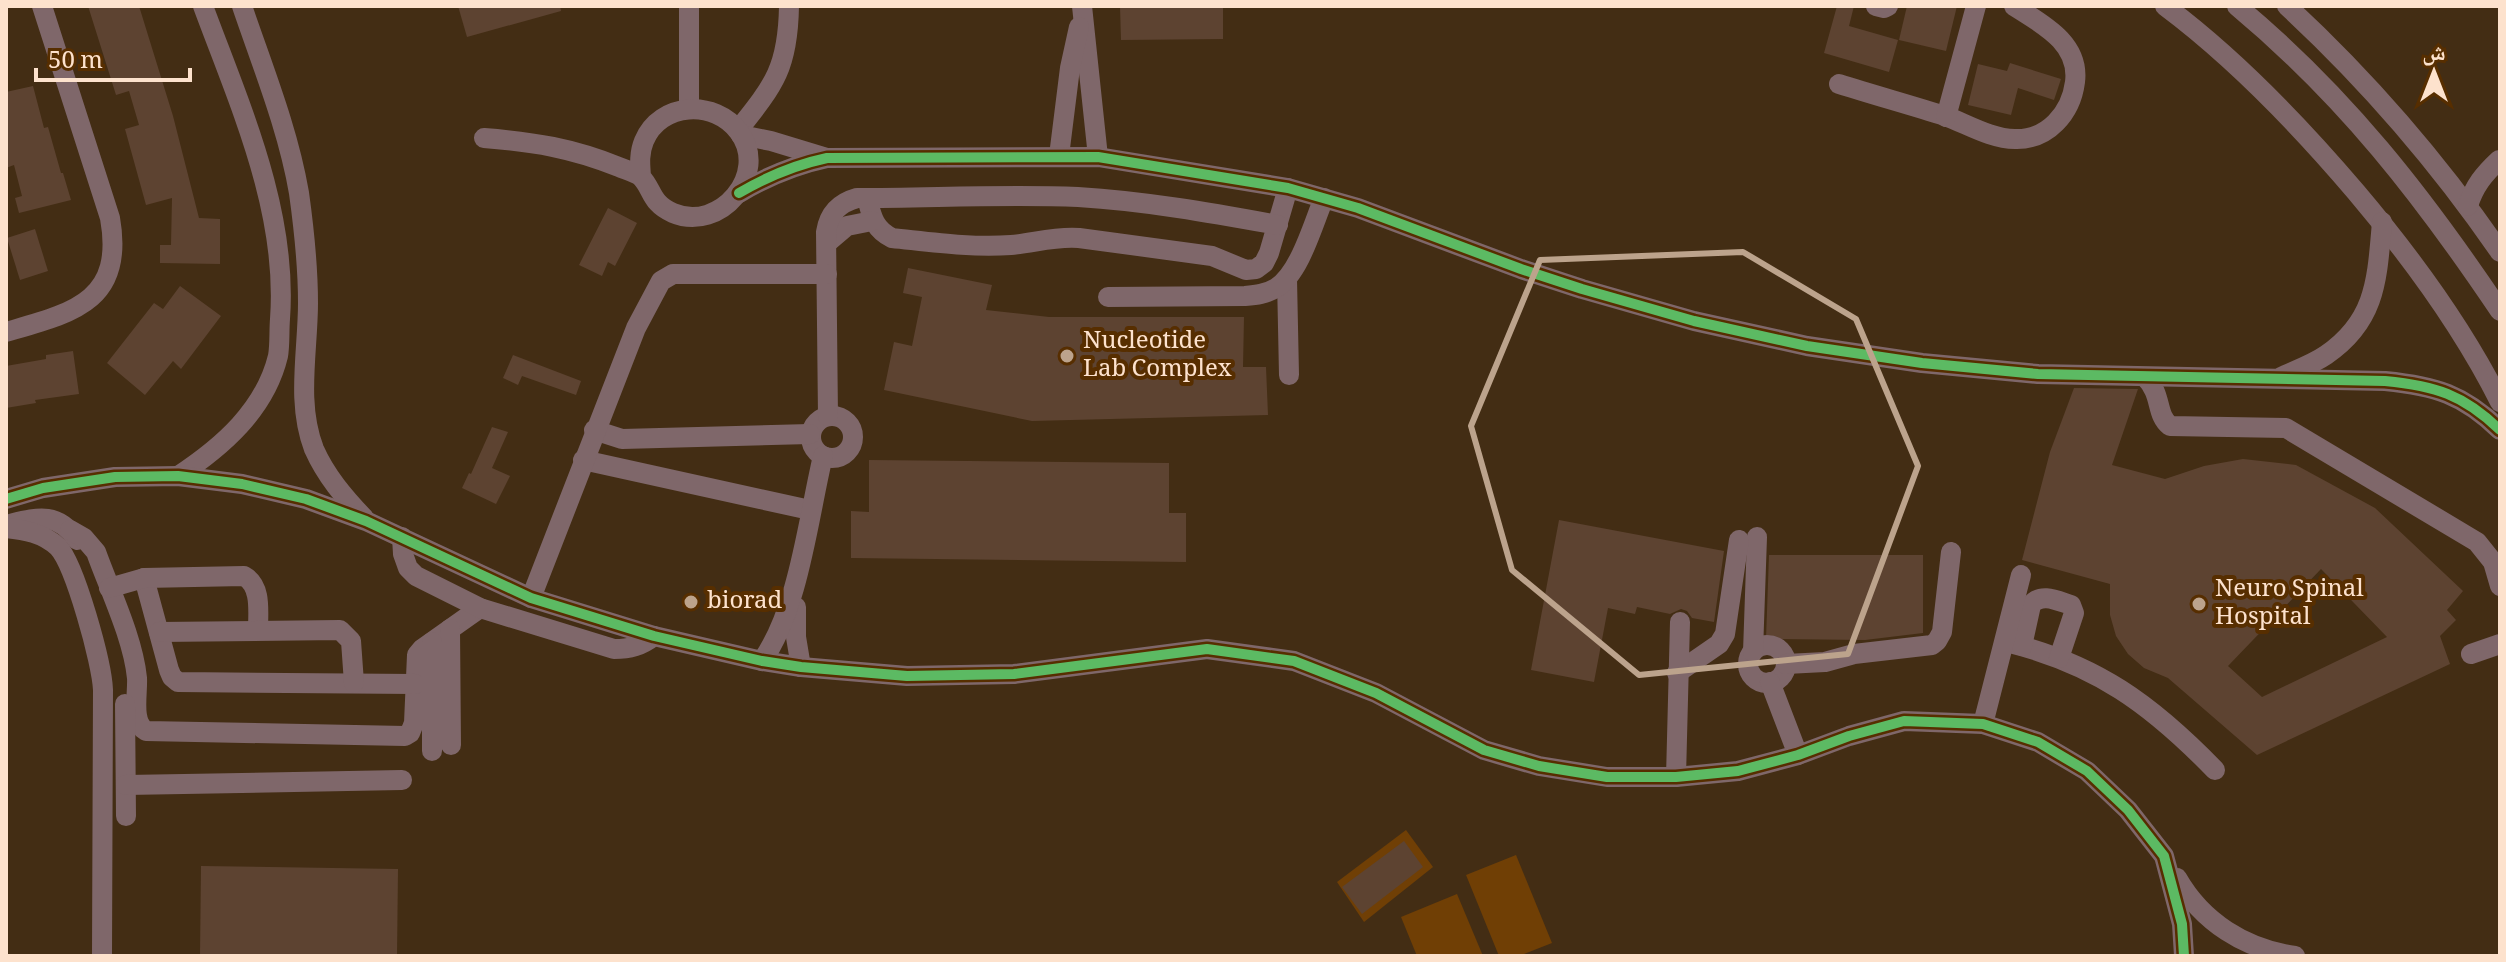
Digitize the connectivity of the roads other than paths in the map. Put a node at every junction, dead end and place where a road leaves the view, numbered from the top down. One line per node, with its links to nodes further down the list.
1 (42, 6): 39 (street)
2 (203, 6): 52 (street)
3 (242, 6): 55 (street)
4 (689, 6): 15 (street)
5 (789, 6): 17 (street)
6 (1876, 6): 7 (street)
7 (1888, 6)
8 (1976, 6): 16 (street)
9 (2014, 6): 16 (street)
10 (2165, 6): 31 (street)
11 (2237, 6): 38 (street)
12 (2287, 6): 24 (street)
13 (1082, 13): 19 (street); 20 (street)
14 (1839, 84): 16 (street)
15 (689, 108): 17 (street); 23 (street)
16 (1946, 117)
17 (740, 133): 21 (street); 26 (street)
18 (484, 138): 23 (street)
19 (1059, 156): 20 (street); 21 (street)
20 (1098, 157): 25 (street)
21 (827, 158): 26 (street)
22 (2499, 160): 24 (street); 29 (street)
23 (641, 176): 26 (street)
24 (2448, 180): 29 (street)
25 (1288, 188): 28 (street); 32 (street)
26 (739, 193)
27 (867, 198): 30 (street); 32 (street); 33 (street)
28 (1324, 198): 36 (street); 41 (street)
29 (2468, 206): 34 (street)
30 (872, 221): 32 (street); 33 (street)
31 (2382, 222): 43 (street); 44 (street)
32 (1278, 225)
33 (827, 243): 35 (street)
34 (2500, 252)
35 (827, 274): 46 (street); 47 (street)
36 (1287, 279): 37 (street); 40 (street)
37 (1108, 297)
38 (2500, 311)
39 (6, 332)
40 (1289, 375)
41 (2145, 377): 42 (street); 45 (street)
42 (2180, 378): 43 (street); 45 (street)
43 (2274, 380): 48 (street)
44 (2500, 402)
45 (2160, 404): 63 (street)
46 (828, 416): 49 (street); 50 (street)
47 (594, 430): 49 (street); 51 (street)
48 (2500, 430)
49 (810, 434): 50 (street)
50 (823, 456): 54 (street)
51 (583, 460): 54 (street); 65 (street)
52 (178, 476): 53 (street); 55 (street)
53 (6, 499)
54 (810, 510): 60 (street)
55 (366, 521): 58 (street)
56 (6, 526): 57 (street); 95 (street)
57 (70, 530): 64 (street); 92 (street)
58 (402, 537): 65 (street); 66 (street)
59 (1951, 552): 81 (street)
60 (797, 575): 80 (street); 82 (street)
61 (2021, 575): 75 (street)
62 (144, 578): 64 (street); 67 (street); 71 (street)
63 (2500, 586)
64 (109, 588): 68 (street)
65 (531, 598): 73 (street)
66 (480, 608): 70 (street); 73 (street)
67 (154, 611): 68 (street); 72 (street)
68 (121, 620): 86 (street)
69 (1680, 622): 83 (street)
70 (450, 629): 74 (street); 74 (street)
71 (258, 630): 72 (street); 85 (street)
72 (159, 632): 85 (street)
73 (654, 636): 80 (street)
74 (432, 642): 86 (street)
75 (2014, 644): 79 (street); 79 (street); 87 (street)
76 (2500, 644): 78 (street)
77 (1753, 652): 81 (street); 83 (street); 84 (street)
78 (2471, 654)
79 (2059, 658): 89 (street)
80 (762, 661): 82 (street)
81 (1786, 664): 84 (street)
82 (801, 667): 90 (street)
83 (1677, 673): 90 (street)
84 (1770, 682): 88 (street)
85 (354, 683): 86 (street)
86 (415, 684)
87 (1983, 724): 88 (street); 94 (street)
88 (1798, 755): 90 (street)
89 (2215, 770)
90 (1676, 777)
91 (402, 780): 92 (street)
92 (126, 785): 93 (street)
93 (126, 816)
94 (2164, 856): 96 (street); 97 (street)
95 (102, 956)
96 (2184, 956)
97 (2295, 956)

